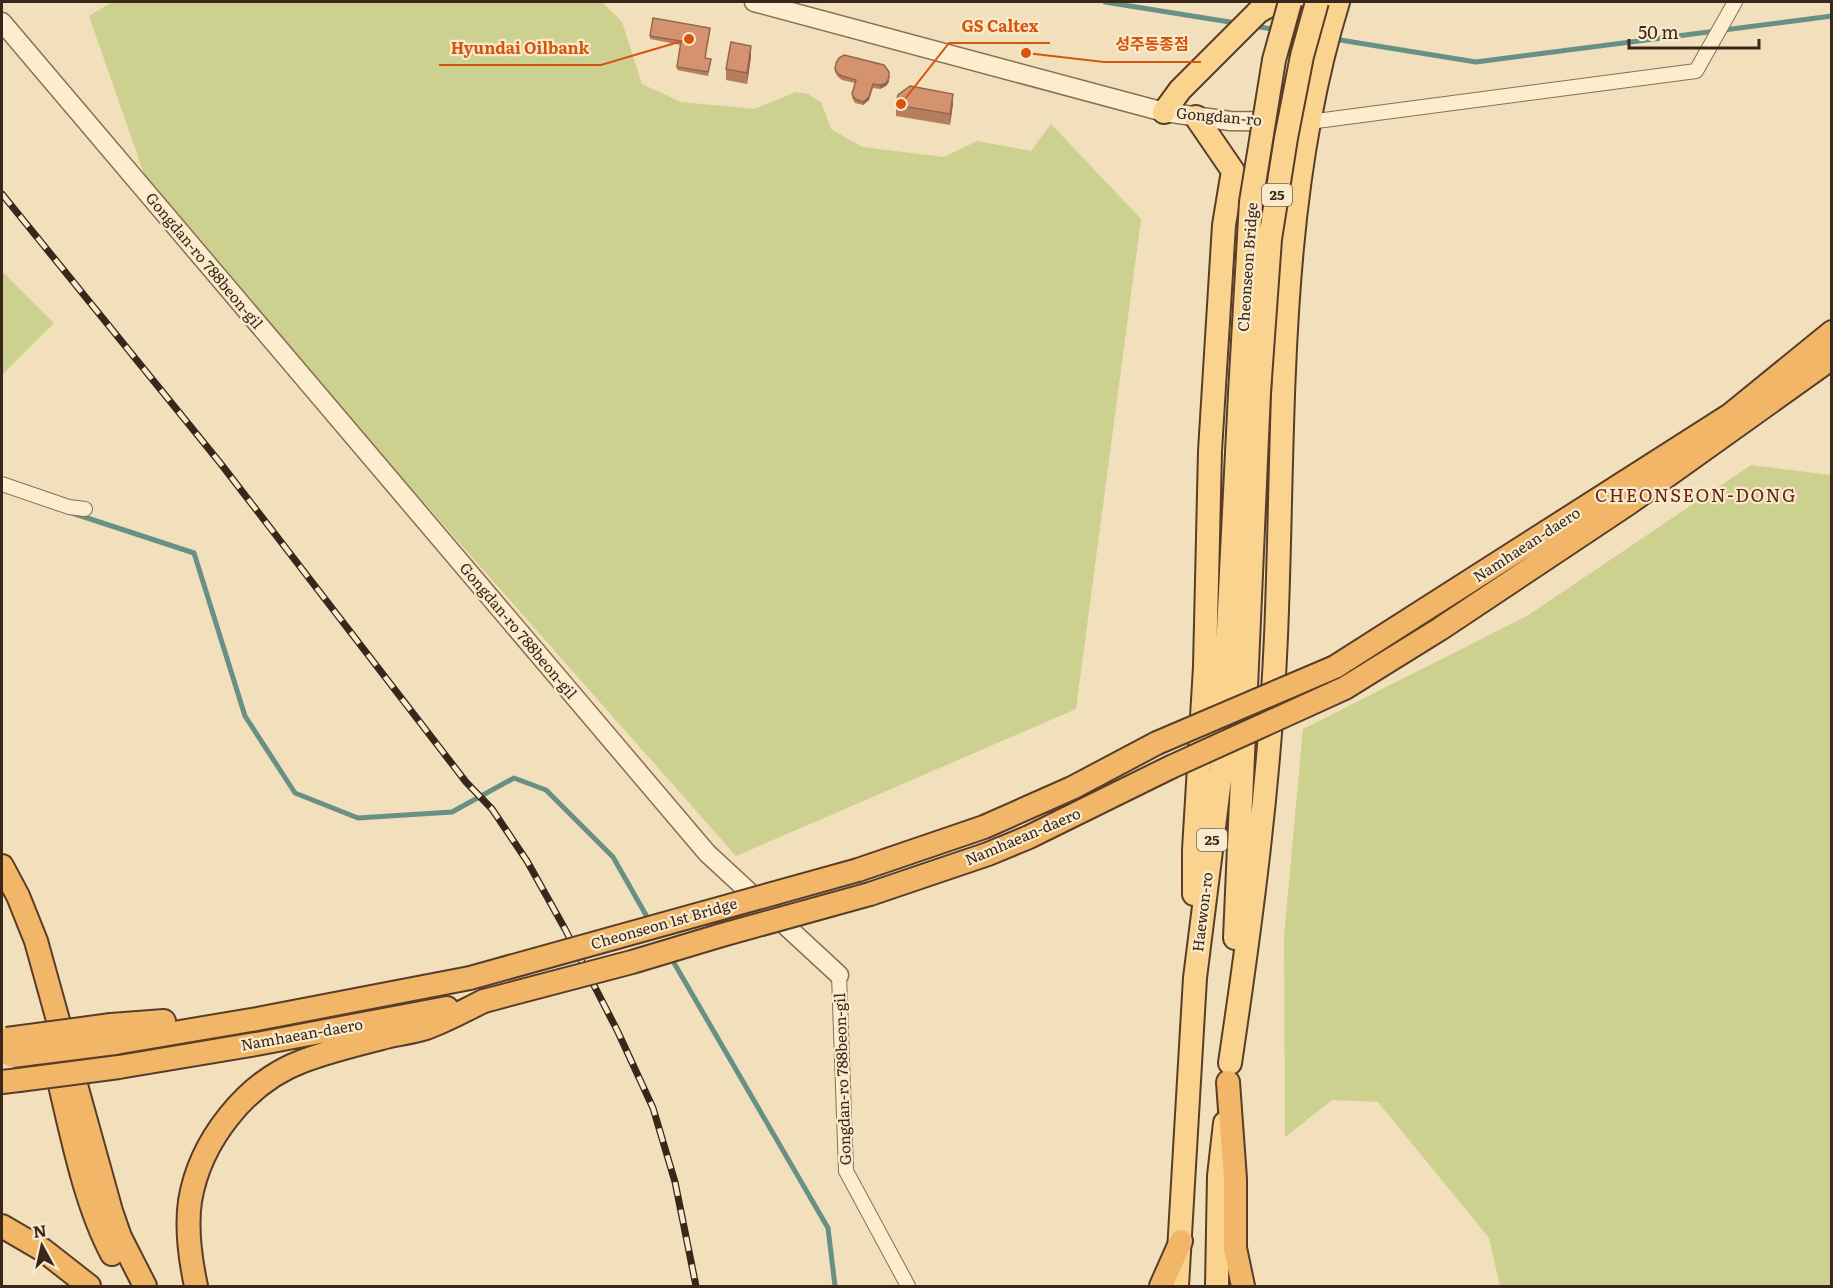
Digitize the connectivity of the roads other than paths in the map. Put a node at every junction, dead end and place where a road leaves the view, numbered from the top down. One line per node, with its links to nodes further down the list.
1 (754, 2): 7 (street, Gongdan-ro)
2 (1290, 2): 14 (main road, Cheonseon Bridge, bridge)
3 (1330, 5): 9 (main road); 14 (main road, Cheonseon Bridge / 25, bridge)
4 (1732, 6): 9 (street, Gongdan-ro)
5 (1265, 7): 7 (main road)
6 (2, 22): 21 (street, Gongdan-ro 788beon-gil)
7 (1164, 112): 8 (street, Gongdan-ro)
8 (1196, 117): 9 (street, Gongdan-ro); 10 (main road)
9 (1309, 122): 11 (main road)
10 (1226, 213): 11 (main road); 23 (main road)
11 (1294, 237): 26 (main road)
12 (1832, 332): 18 (highway, Namhaean-daero, bridge)
13 (1832, 358): 20 (highway, Namhaean-daero, bridge)
14 (1250, 393): 23 (main road, Haewon-ro / 25); 26 (main road, Haewon-ro / 25)
15 (2, 484): 16 (street)
16 (85, 509)
17 (2, 866): 32 (highway)
18 (858, 870): 22 (highway, Cheonseon 1st Bridge, bridge)
19 (2, 892): 31 (highway)
20 (870, 894): 24 (highway, Cheonseon 1st Bridge, bridge)
21 (839, 975): 34 (street, Gongdan-ro 788beon-gil)
22 (470, 978): 25 (highway, Namhaean-daero, bridge)
23 (1195, 978): 29 (main road, Haewon-ro / 25)
24 (484, 1001): 27 (highway, Namhaean-daero, bridge); 33 (highway)
25 (5, 1048)
26 (1229, 1073): 37 (main road, Haewon-ro / 25); 38 (highway)
27 (10, 1081)
28 (2, 1226): 30 (highway)
29 (1180, 1241): 35 (highway); 36 (main road, Haewon-ro / 25)
30 (89, 1287)
31 (129, 1287)
32 (145, 1287)
33 (196, 1287)
34 (908, 1287)
35 (1161, 1287)
36 (1177, 1287)
37 (1217, 1287)
38 (1243, 1287)

